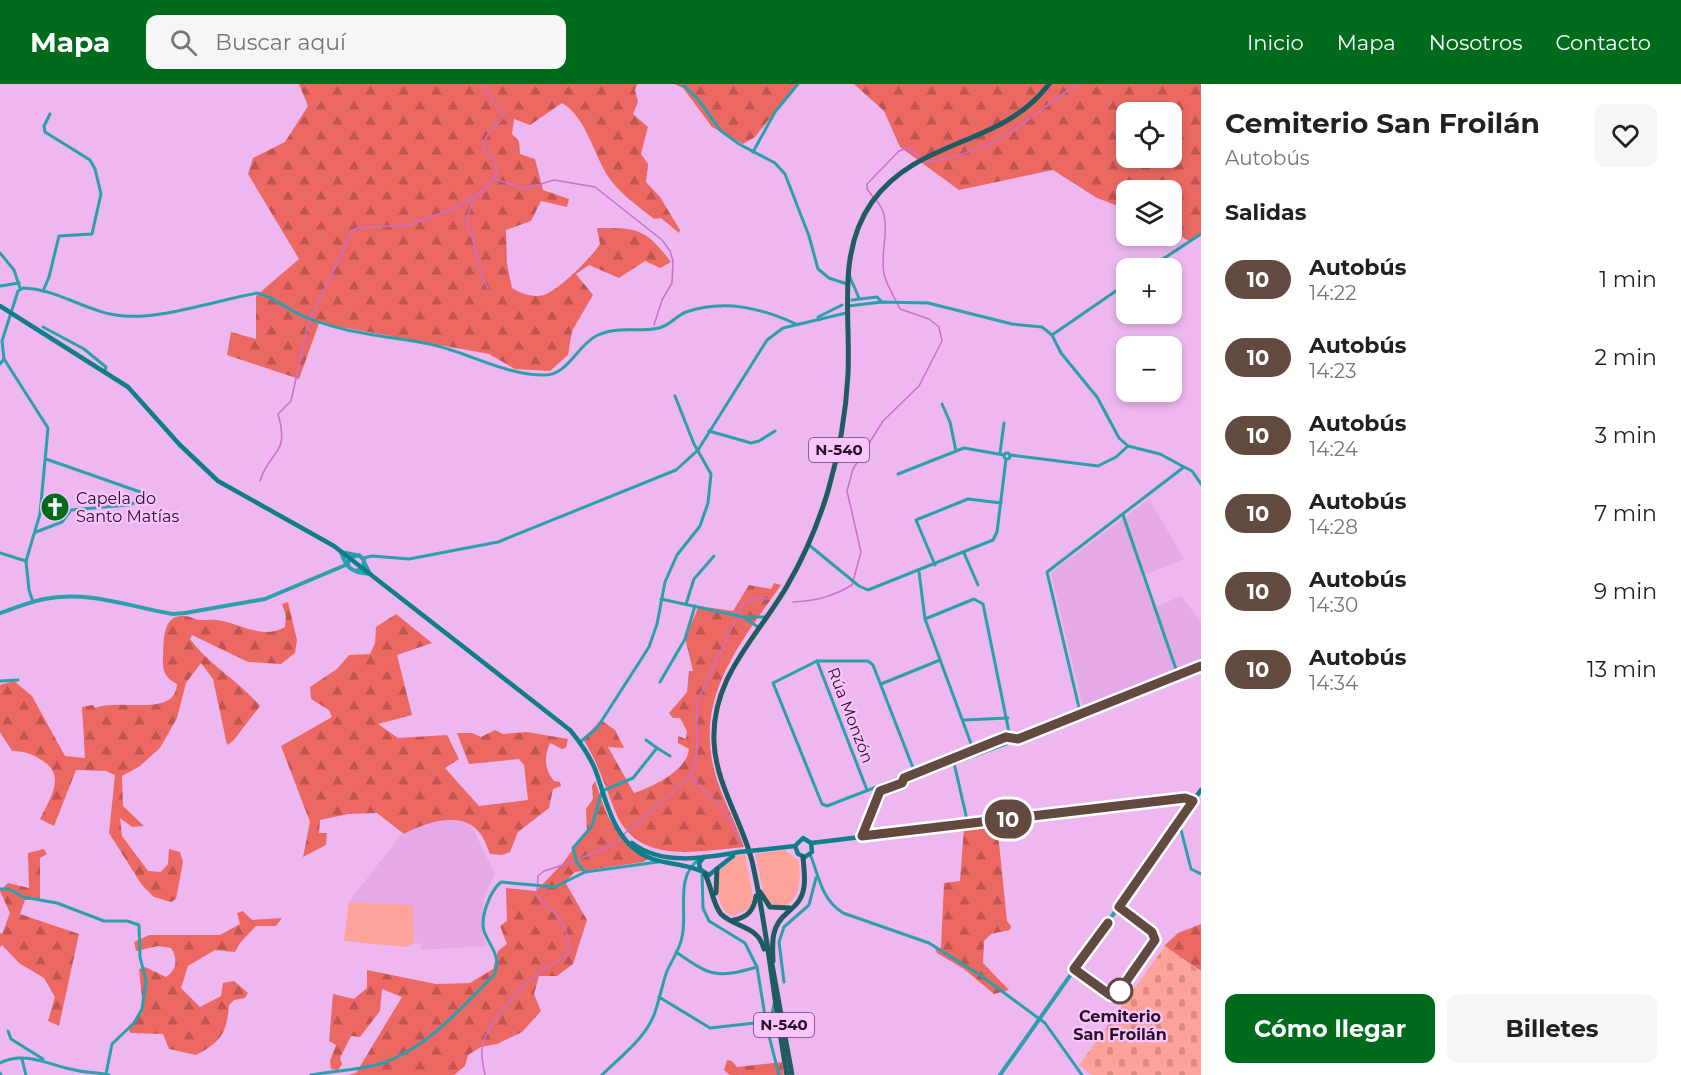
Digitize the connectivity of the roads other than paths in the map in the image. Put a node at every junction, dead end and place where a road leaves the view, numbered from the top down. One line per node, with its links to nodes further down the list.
1 (682, 84): 5 (street)
2 (798, 84): 5 (street)
3 (1049, 84): 9 (highway, N-540)
4 (50, 114): 14 (street)
5 (753, 152): 11 (street)
6 (1201, 234): 8 (street)
7 (0, 253): 10 (street)
8 (1164, 258)
9 (847, 274): 11 (highway, N-540); 16 (street)
10 (19, 283): 12 (street); 13 (street)
11 (847, 284): 20 (highway, N-540)
12 (0, 286)
13 (20, 288): 14 (street); 21 (street)
14 (43, 291): 23 (street)
15 (1116, 291): 25 (street)
16 (859, 298): 17 (street); 18 (street)
17 (852, 300)
18 (882, 302): 20 (street); 25 (street)
19 (0, 306): 21 (main road)
20 (846, 308): 22 (street); 22 (street); 45 (highway, N-540)
21 (11, 313): 26 (street); 28 (main road)
22 (819, 320): 23 (street)
23 (796, 324): 32 (street)
24 (44, 327): 28 (street)
25 (1052, 335): 34 (street)
26 (4, 359): 27 (street); 38 (street)
27 (0, 364)
28 (105, 371): 46 (main road)
29 (675, 396): 35 (street)
30 (942, 404): 36 (street)
31 (1004, 423): 37 (street)
32 (709, 431): 33 (street); 35 (street)
33 (775, 431)
34 (1128, 446): 37 (street); 39 (street)
35 (698, 450): 53 (street); 60 (street)
36 (956, 451): 37 (street); 40 (street)
37 (1003, 455): 42 (street)
38 (46, 459): 44 (street); 44 (street)
39 (1184, 467): 41 (street); 43 (street)
40 (898, 474)
41 (1201, 484)
42 (1001, 503): 48 (street); 55 (street)
43 (1123, 515): 72 (street); 77 (street)
44 (36, 532): 52 (street)
45 (808, 544): 57 (street); 66 (highway, N-540)
46 (341, 552): 49 (street); 51 (main road); 54 (street)
47 (0, 553): 52 (street)
48 (964, 553): 55 (street); 59 (street)
49 (356, 555): 51 (street); 53 (street)
50 (714, 556): 62 (street)
51 (349, 558): 53 (main road); 54 (street)
52 (26, 561): 61 (street)
53 (363, 563): 56 (street); 58 (main road)
54 (348, 564): 56 (street); 61 (street)
55 (935, 565): 57 (street)
56 (356, 571): 58 (street)
57 (919, 572): 67 (street)
58 (370, 574): 83 (main road)
59 (978, 585)
60 (661, 599): 62 (street); 83 (street)
61 (33, 602): 64 (street)
62 (686, 604): 63 (street)
63 (695, 606): 65 (street); 75 (street)
64 (0, 613)
65 (743, 617): 66 (street); 68 (street)
66 (765, 617): 68 (highway, N-540)
67 (925, 619): 69 (street); 78 (street)
68 (758, 627): 115 (highway, N-540)
69 (940, 660): 76 (street); 79 (street)
70 (817, 661): 76 (street); 93 (street, Rúa Monzón); 93 (street, Rúa Monzón)
71 (1201, 666): 72 (street)
72 (1178, 676): 77 (street)
73 (18, 680): 74 (street)
74 (0, 681)
75 (660, 682)
76 (881, 684): 90 (street)
77 (1081, 716): 81 (street)
78 (1008, 718): 79 (street); 80 (street)
79 (964, 720): 86 (street)
80 (1010, 737): 81 (street); 84 (street); 86 (street)
81 (1018, 739): 84 (street)
82 (646, 740): 85 (street)
83 (580, 742): 95 (main road)
84 (1009, 743): 88 (street)
85 (657, 748): 87 (street); 95 (street)
86 (973, 749): 88 (street); 90 (street)
87 (670, 756)
88 (975, 756): 89 (street)
89 (954, 763): 92 (street); 98 (street)
90 (915, 773): 91 (street); 92 (street)
91 (897, 778): 92 (street); 93 (street)
92 (902, 783): 100 (street)
93 (867, 790)
94 (1201, 790): 96 (main road)
95 (602, 791): 99 (main road); 111 (street)
96 (1193, 801): 97 (street); 98 (main road)
97 (1179, 822): 113 (street); 127 (street)
98 (968, 824): 100 (main road)
99 (620, 833): 107 (main road); 109 (main road)
100 (862, 836): 101 (main road)
101 (812, 843): 102 (main road); 104 (main road)
102 (795, 846): 103 (main road, bridge); 106 (main road)
103 (739, 852): 105 (main road); 110 (main road)
104 (810, 854): 106 (main road); 114 (street)
105 (712, 856): 108 (main road); 110 (main road)
106 (803, 857): 119 (highway)
107 (693, 858): 108 (main road); 109 (street)
108 (703, 858): 112 (street); 112 (main road)
109 (663, 862): 111 (street); 112 (main road)
110 (718, 868): 112 (main road); 118 (highway)
111 (585, 872): 136 (street)
112 (702, 872): 117 (street); 117 (street); 118 (highway); 121 (street)
113 (1201, 874)
114 (816, 876): 124 (street); 127 (street)
115 (757, 888): 119 (highway); 120 (highway); 123 (highway, N-540)
116 (0, 889): 134 (street)
117 (703, 891): 122 (street)
118 (716, 901): 120 (highway)
119 (794, 907): 123 (highway)
120 (733, 920): 123 (highway)
121 (676, 952): 122 (street); 125 (street)
122 (757, 966): 128 (street)
123 (772, 976): 126 (highway, N-540); 140 (highway, N-540)
124 (783, 982)
125 (659, 997): 128 (street); 137 (street)
126 (774, 1003): 128 (street); 130 (highway, N-540)
127 (1040, 1020): 141 (street); 142 (street)
128 (766, 1021): 130 (street); 138 (street)
129 (8, 1031): 132 (street)
130 (781, 1041): 139 (highway, N-540)
131 (21, 1059): 132 (street); 133 (street); 135 (street)
132 (44, 1060): 134 (street)
133 (0, 1063)
134 (107, 1074)
135 (26, 1075)
136 (311, 1075)
137 (602, 1075)
138 (779, 1075)
139 (787, 1075)
140 (792, 1075)
141 (1000, 1075)
142 (1082, 1075)

